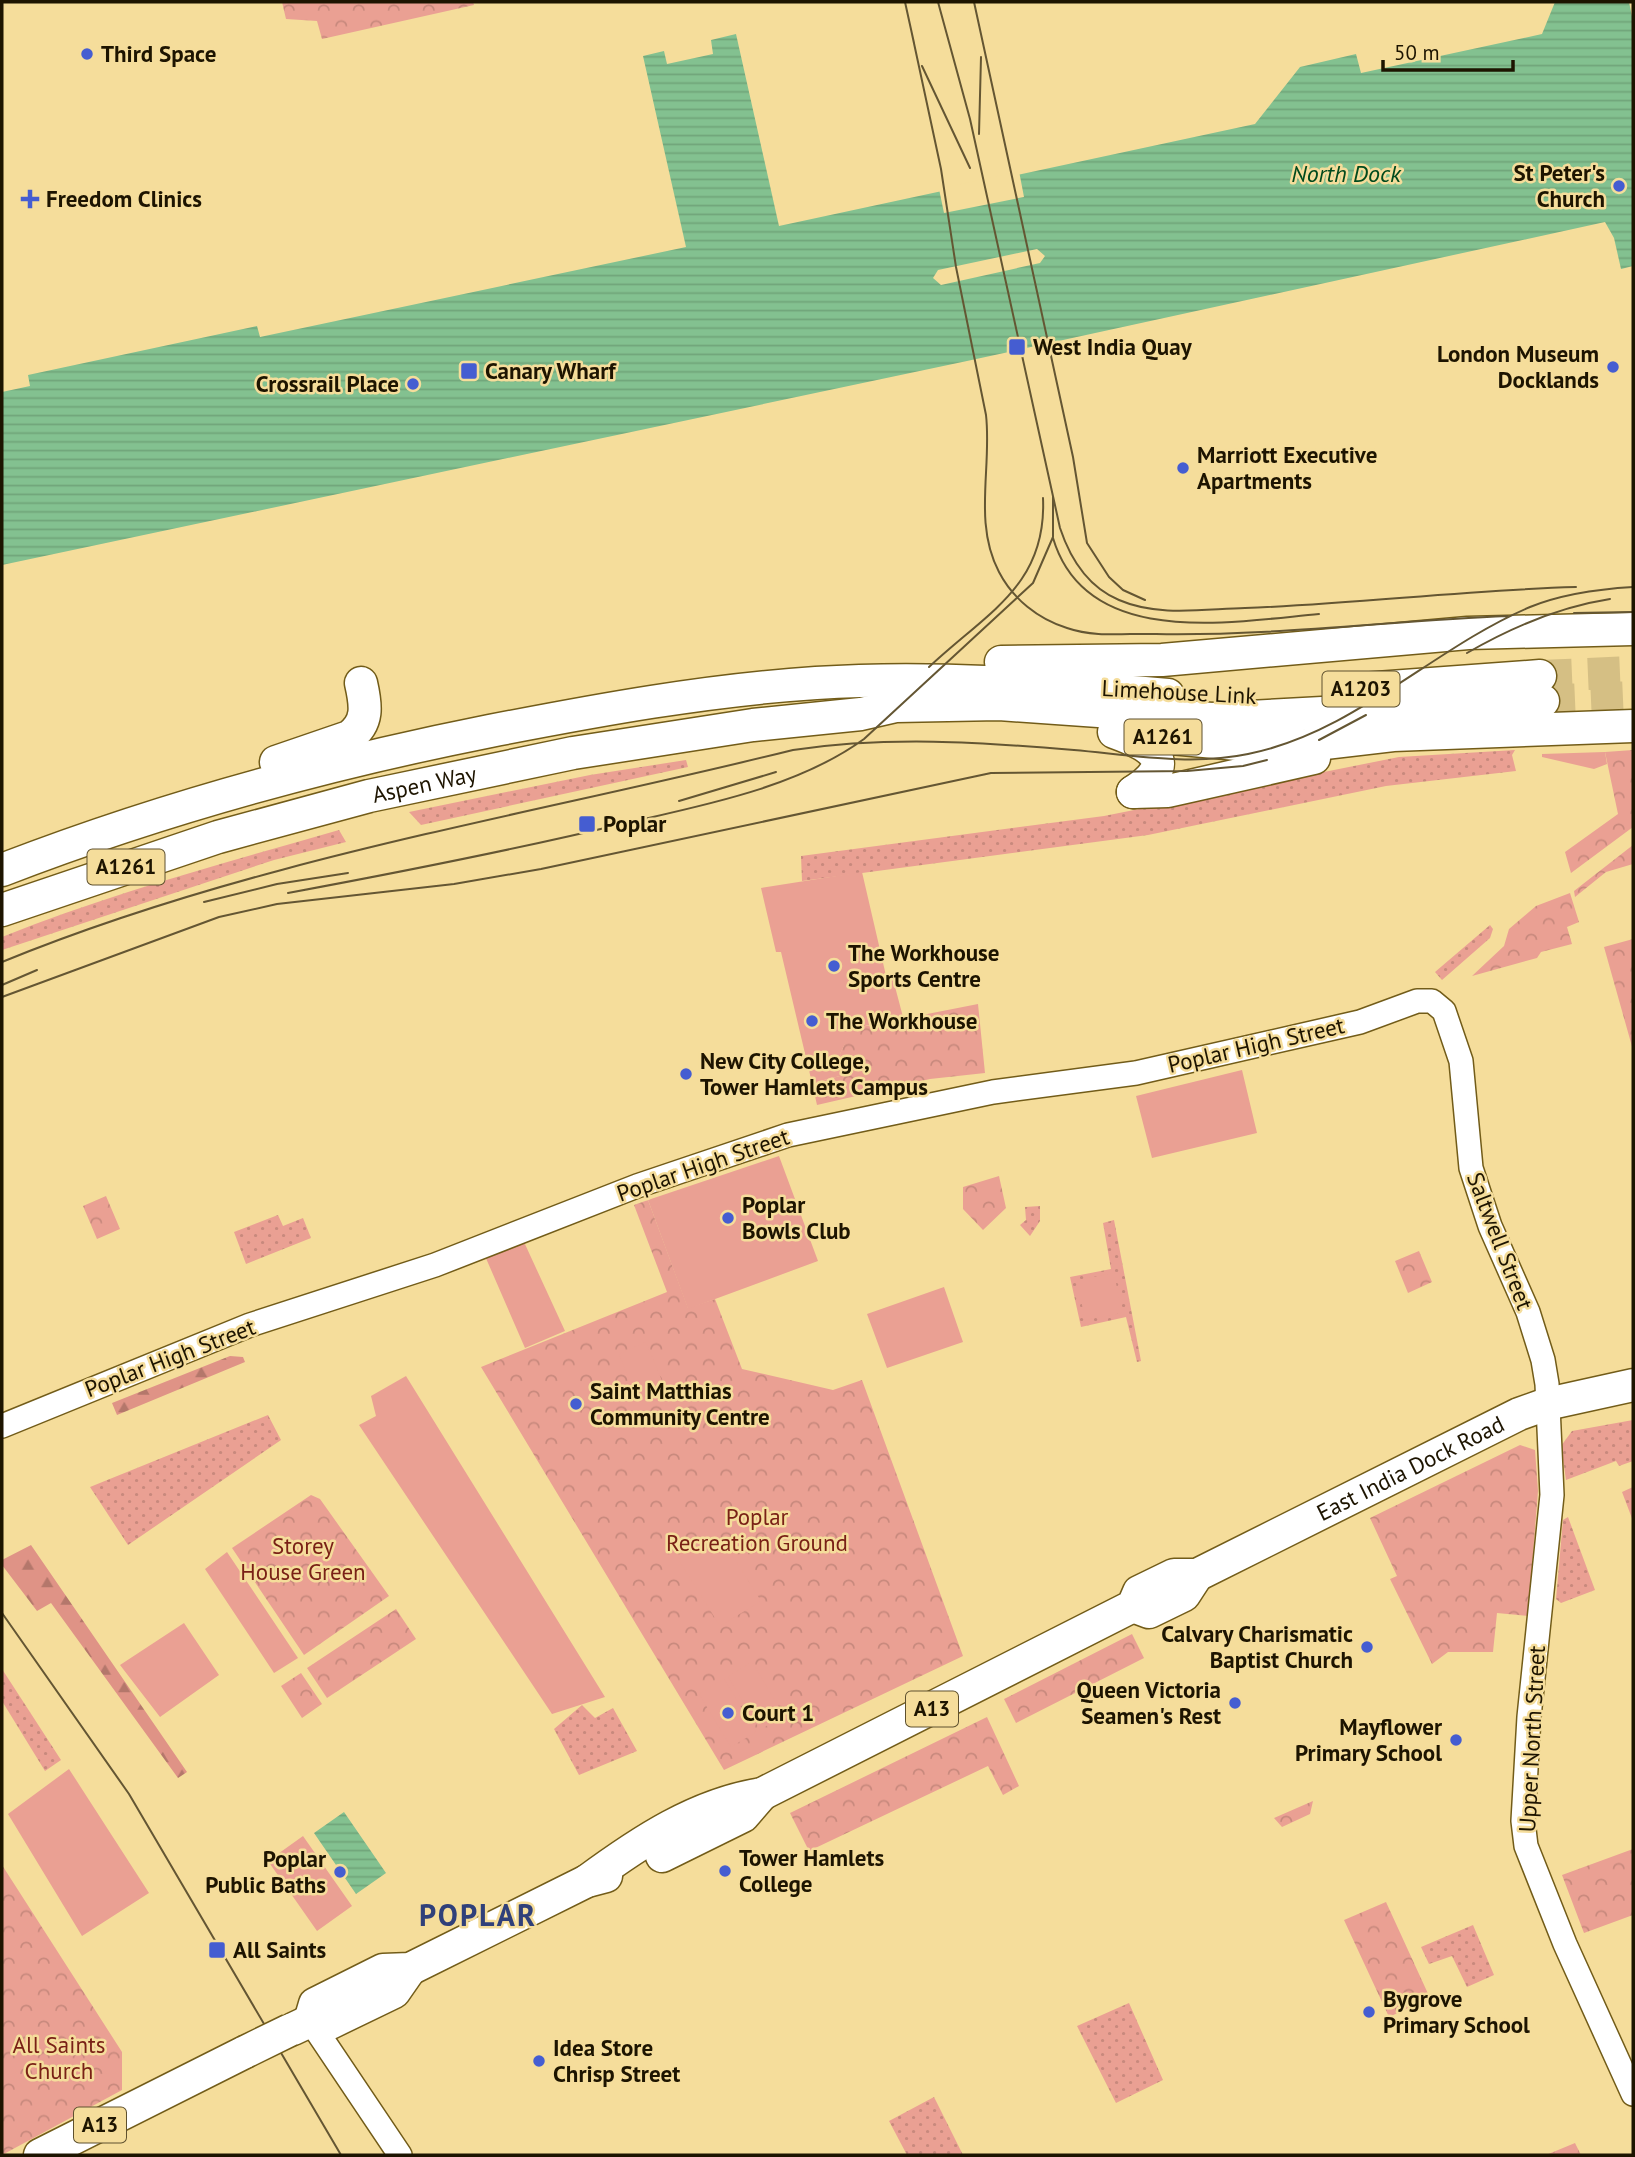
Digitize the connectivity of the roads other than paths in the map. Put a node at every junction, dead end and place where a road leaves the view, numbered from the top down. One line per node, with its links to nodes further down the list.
1 (1633, 629): 2 (highway, A1261)
2 (819, 682): 4 (highway, Limehouse Link / A1203); 9 (highway, Aspen Way / A1261)
3 (362, 683): 8 (highway)
4 (861, 714): 6 (highway, A1261); 10 (highway, Aspen Way / A1261)
5 (1633, 726): 7 (highway, A1261)
6 (1114, 732): 7 (highway, A1261); 7 (highway)
7 (1392, 735)
8 (2, 862)
9 (2, 870)
10 (2, 910)
11 (1432, 1001): 13 (street, Saltwell Street); 14 (street, Poplar High Street)
12 (1633, 1385): 13 (highway, East India Dock Road / A13)
13 (1547, 1404): 15 (highway, East India Dock Road / A13); 16 (street, Upper North Street)
14 (2, 1426)
15 (300, 2026): 17 (highway, East India Dock Road / A13, bridge); 18 (street)
16 (1633, 2094)
17 (40, 2155)
18 (400, 2155)

